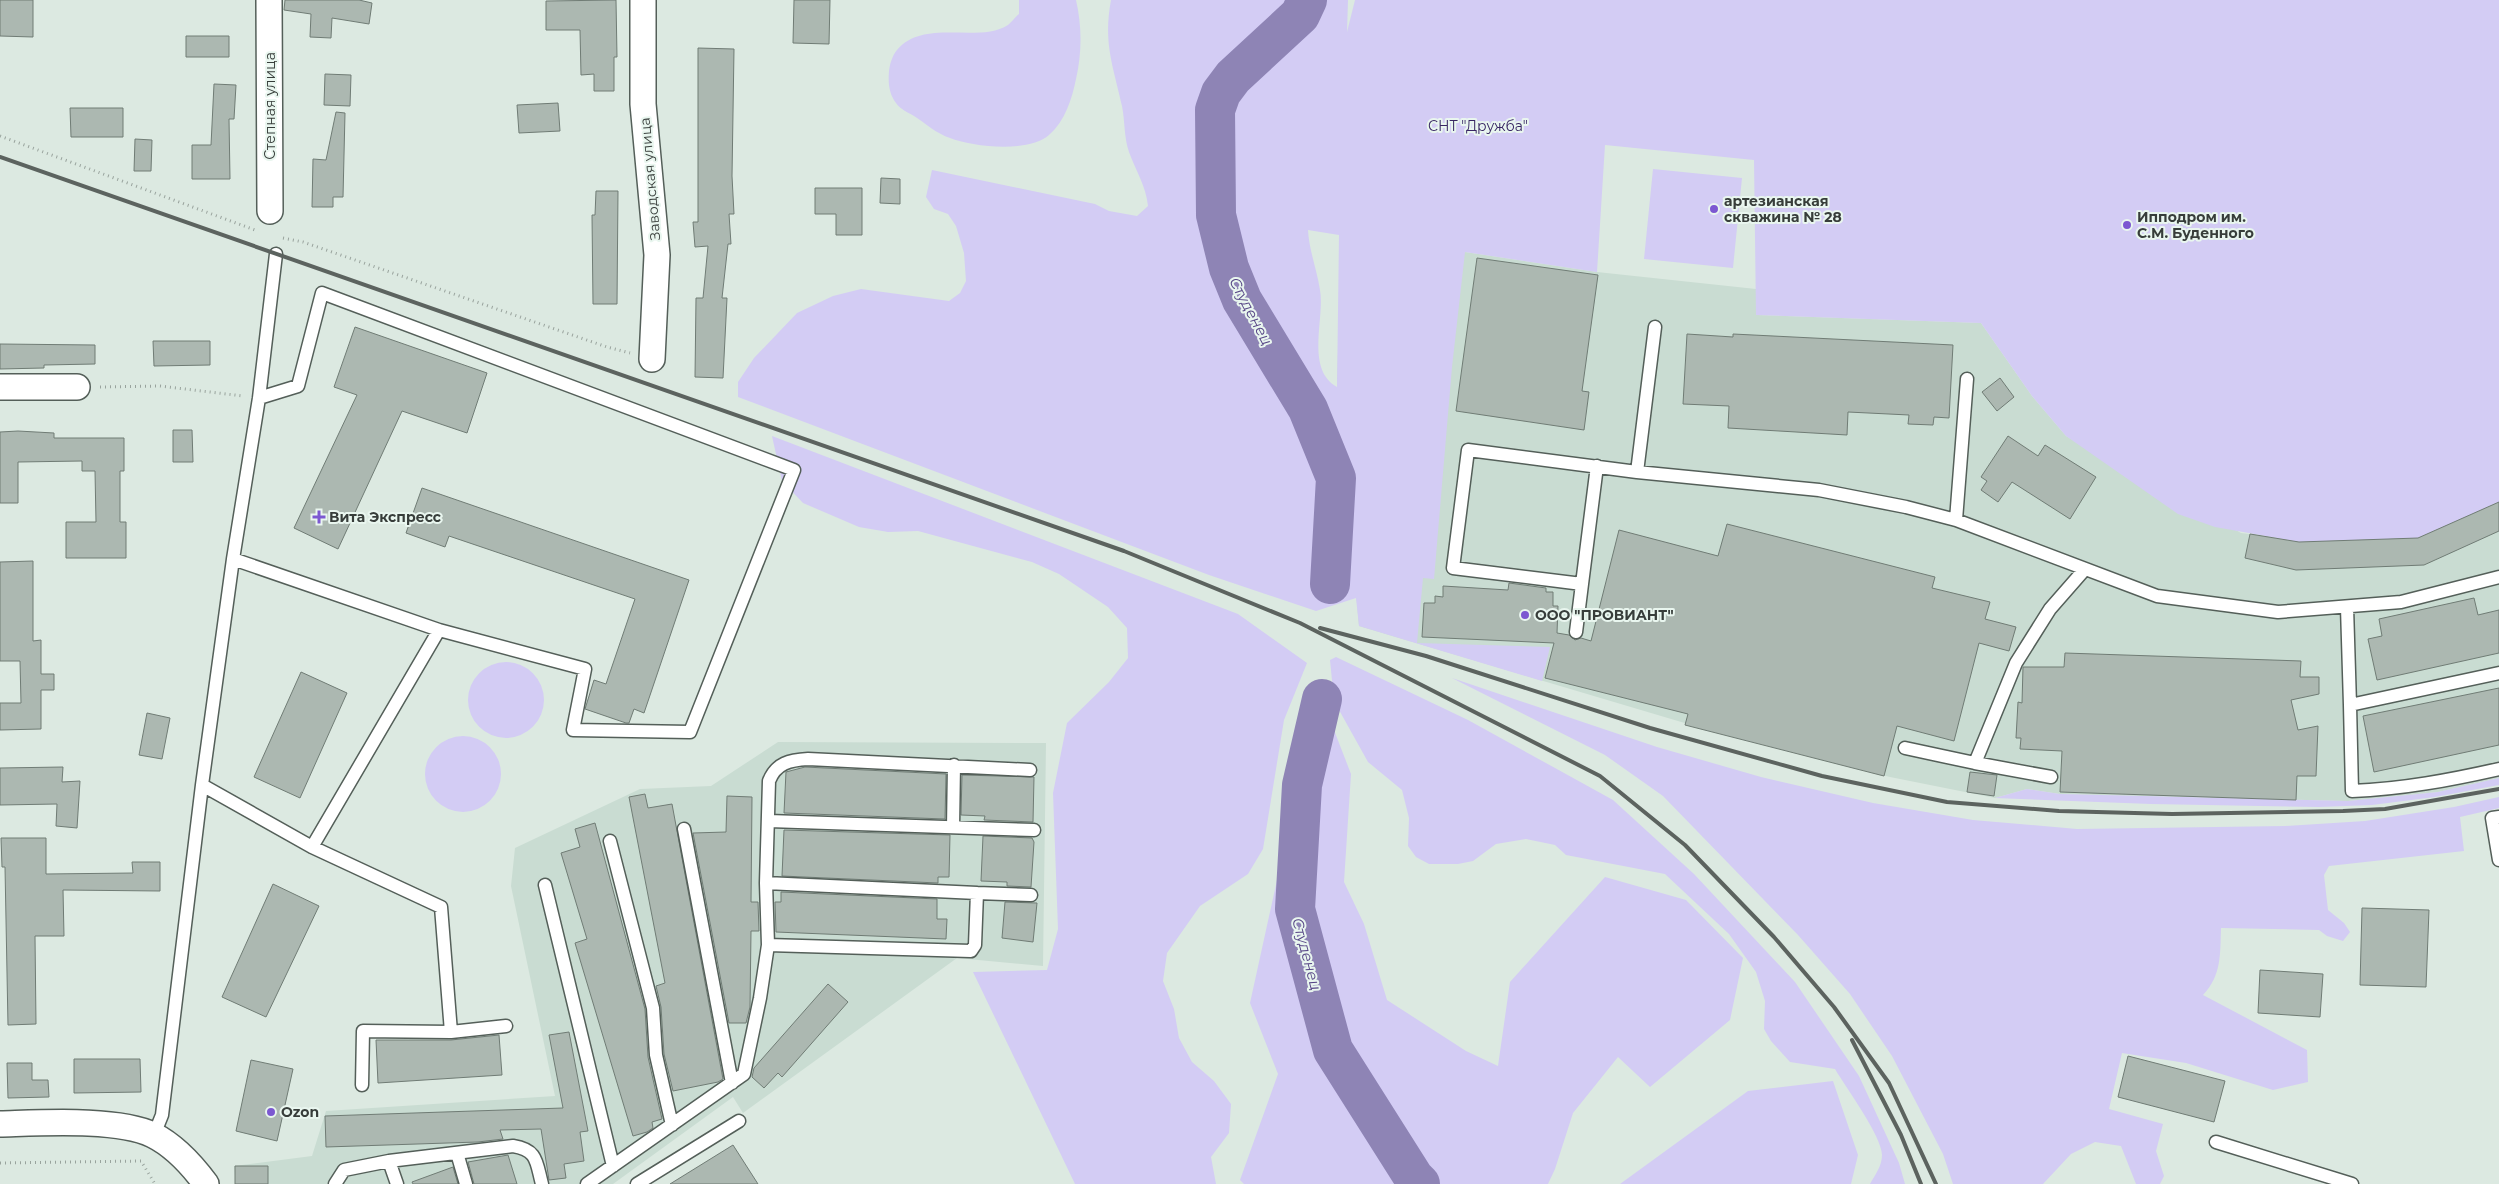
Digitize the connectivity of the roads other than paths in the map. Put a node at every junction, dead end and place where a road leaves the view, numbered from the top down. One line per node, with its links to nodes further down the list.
1 (269, 0): 3 (street, Степная улица)
2 (643, 0): 6 (street, Заводская улица)
3 (265, 221)
4 (276, 254): 10 (lane)
5 (1655, 328): 12 (lane)
6 (652, 359)
7 (1967, 379): 13 (lane)
8 (0, 387): 9 (street)
9 (77, 387)
10 (259, 398): 14 (lane); 19 (lane)
11 (1596, 466): 12 (lane); 17 (lane); 17 (lane)
12 (1637, 472): 13 (lane)
13 (1956, 520): 15 (lane)
14 (233, 559): 19 (lane); 29 (lane)
15 (2085, 569): 18 (lane); 24 (lane)
16 (2499, 577): 18 (lane)
17 (1582, 584): 20 (lane)
18 (2347, 607): 22 (lane)
19 (439, 630): 36 (lane)
20 (1576, 632)
21 (2499, 673): 22 (lane)
22 (2350, 705): 26 (lane)
23 (1905, 748): 24 (lane)
24 (1975, 763): 28 (lane)
25 (954, 765): 27 (lane); 31 (lane); 32 (lane)
26 (2499, 769)
27 (1030, 770)
28 (2051, 777)
29 (202, 784): 36 (lane); 50 (lane)
30 (2499, 817): 37 (lane)
31 (769, 821): 32 (lane); 38 (lane)
32 (953, 827): 34 (lane)
33 (684, 829): 45 (lane)
34 (1034, 830)
35 (610, 841): 49 (lane)
36 (312, 847): 44 (lane)
37 (2499, 860)
38 (766, 883): 40 (lane); 42 (lane)
39 (544, 885): 54 (lane)
40 (977, 893): 41 (lane); 42 (lane)
41 (1031, 895)
42 (768, 945): 45 (lane)
43 (506, 1026): 44 (lane)
44 (451, 1032): 46 (lane)
45 (732, 1083): 49 (lane)
46 (362, 1085)
47 (739, 1121): 61 (lane)
48 (0, 1124): 50 (street)
49 (672, 1125): 54 (lane)
50 (154, 1135): 55 (street)
51 (2216, 1142): 62 (lane)
52 (457, 1153): 53 (lane); 58 (lane); 59 (lane)
53 (389, 1161): 56 (lane); 57 (lane)
54 (613, 1166): 60 (lane)
55 (206, 1184)
56 (335, 1184)
57 (397, 1184)
58 (466, 1184)
59 (542, 1184)
60 (587, 1184)
61 (637, 1184)
62 (2352, 1184)

